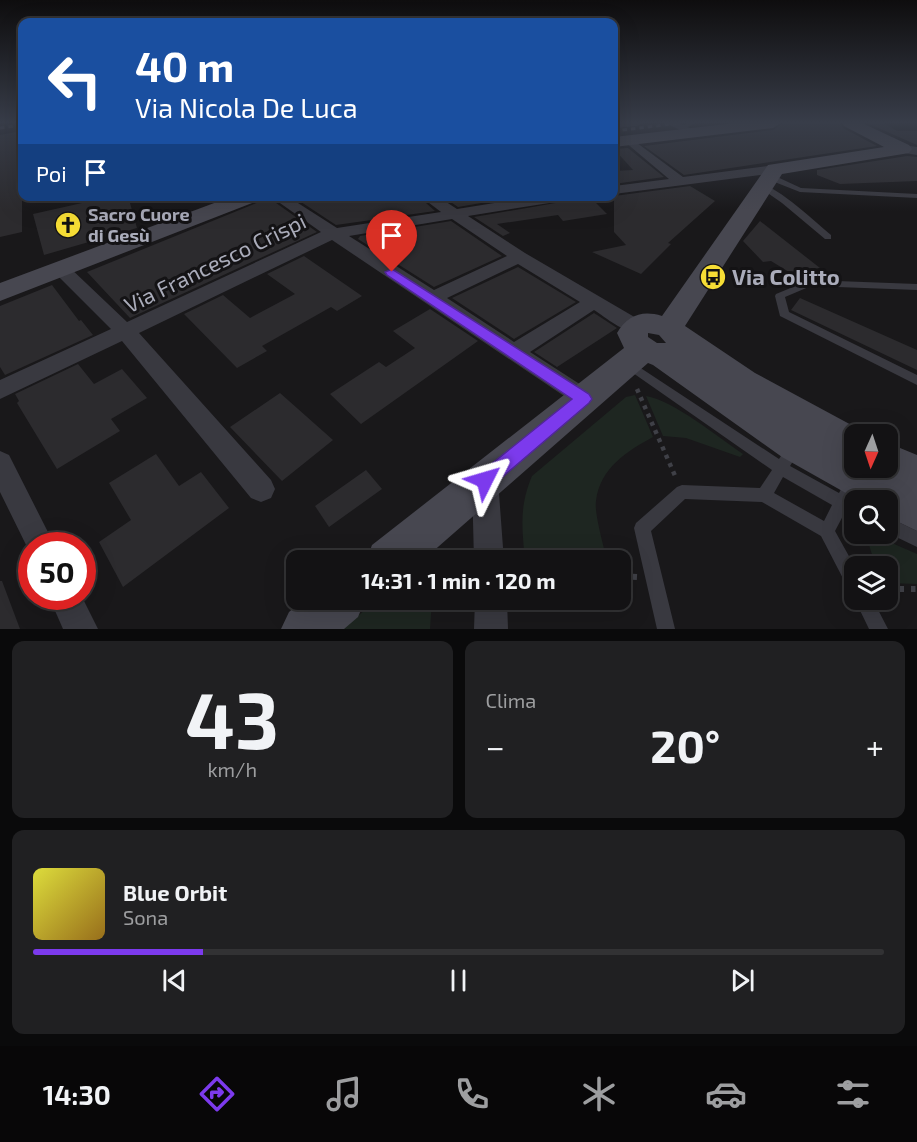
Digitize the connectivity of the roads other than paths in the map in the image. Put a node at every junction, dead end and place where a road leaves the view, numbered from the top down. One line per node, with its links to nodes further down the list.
1 (636, 152): 4 (street)
2 (905, 152): 3 (main road)
3 (770, 178): 4 (street); 6 (lane); 13 (lane); 21 (main road)
4 (680, 181): 5 (street)
5 (618, 189)
6 (917, 196)
7 (241, 201): 15 (main road)
8 (284, 201): 12 (street)
9 (435, 201): 11 (street)
10 (534, 201): 11 (street, Via Francesco Crispi)
11 (453, 213): 12 (street, Via Francesco Crispi); 14 (street)
12 (331, 234): 18 (street); 20 (street, Via Francesco Crispi)
13 (828, 237)
14 (519, 257): 18 (street); 19 (street)
15 (62, 269): 17 (main road); 20 (street)
16 (917, 287): 23 (lane)
17 (4, 291)
18 (432, 298): 22 (street)
19 (594, 302): 21 (street); 22 (street)
20 (126, 332): 24 (street, Via Francesco Crispi); 32 (street)
21 (653, 344): 25 (main road); 26 (main road); 31 (main road)
22 (513, 352): 25 (street)
23 (917, 380)
24 (0, 390)
25 (584, 399): 30 (main road)
26 (789, 458): 31 (main road); 33 (lane)
27 (0, 463): 37 (street)
28 (898, 464): 29 (main road)
29 (917, 473)
30 (485, 480): 39 (main road); 40 (street)
31 (851, 484): 34 (main road); 36 (lane)
32 (261, 489)
33 (764, 495): 36 (lane); 49 (lane)
34 (917, 511)
35 (898, 530): 38 (lane)
36 (827, 531): 41 (lane)
37 (33, 532)
38 (917, 539)
39 (401, 550)
40 (488, 550)
41 (844, 563)
42 (72, 610): 46 (street)
43 (329, 610): 47 (main road)
44 (490, 610): 48 (street)
45 (869, 610): 50 (lane)
46 (81, 629)
47 (306, 629)
48 (491, 629)
49 (666, 629)
50 (879, 629)

